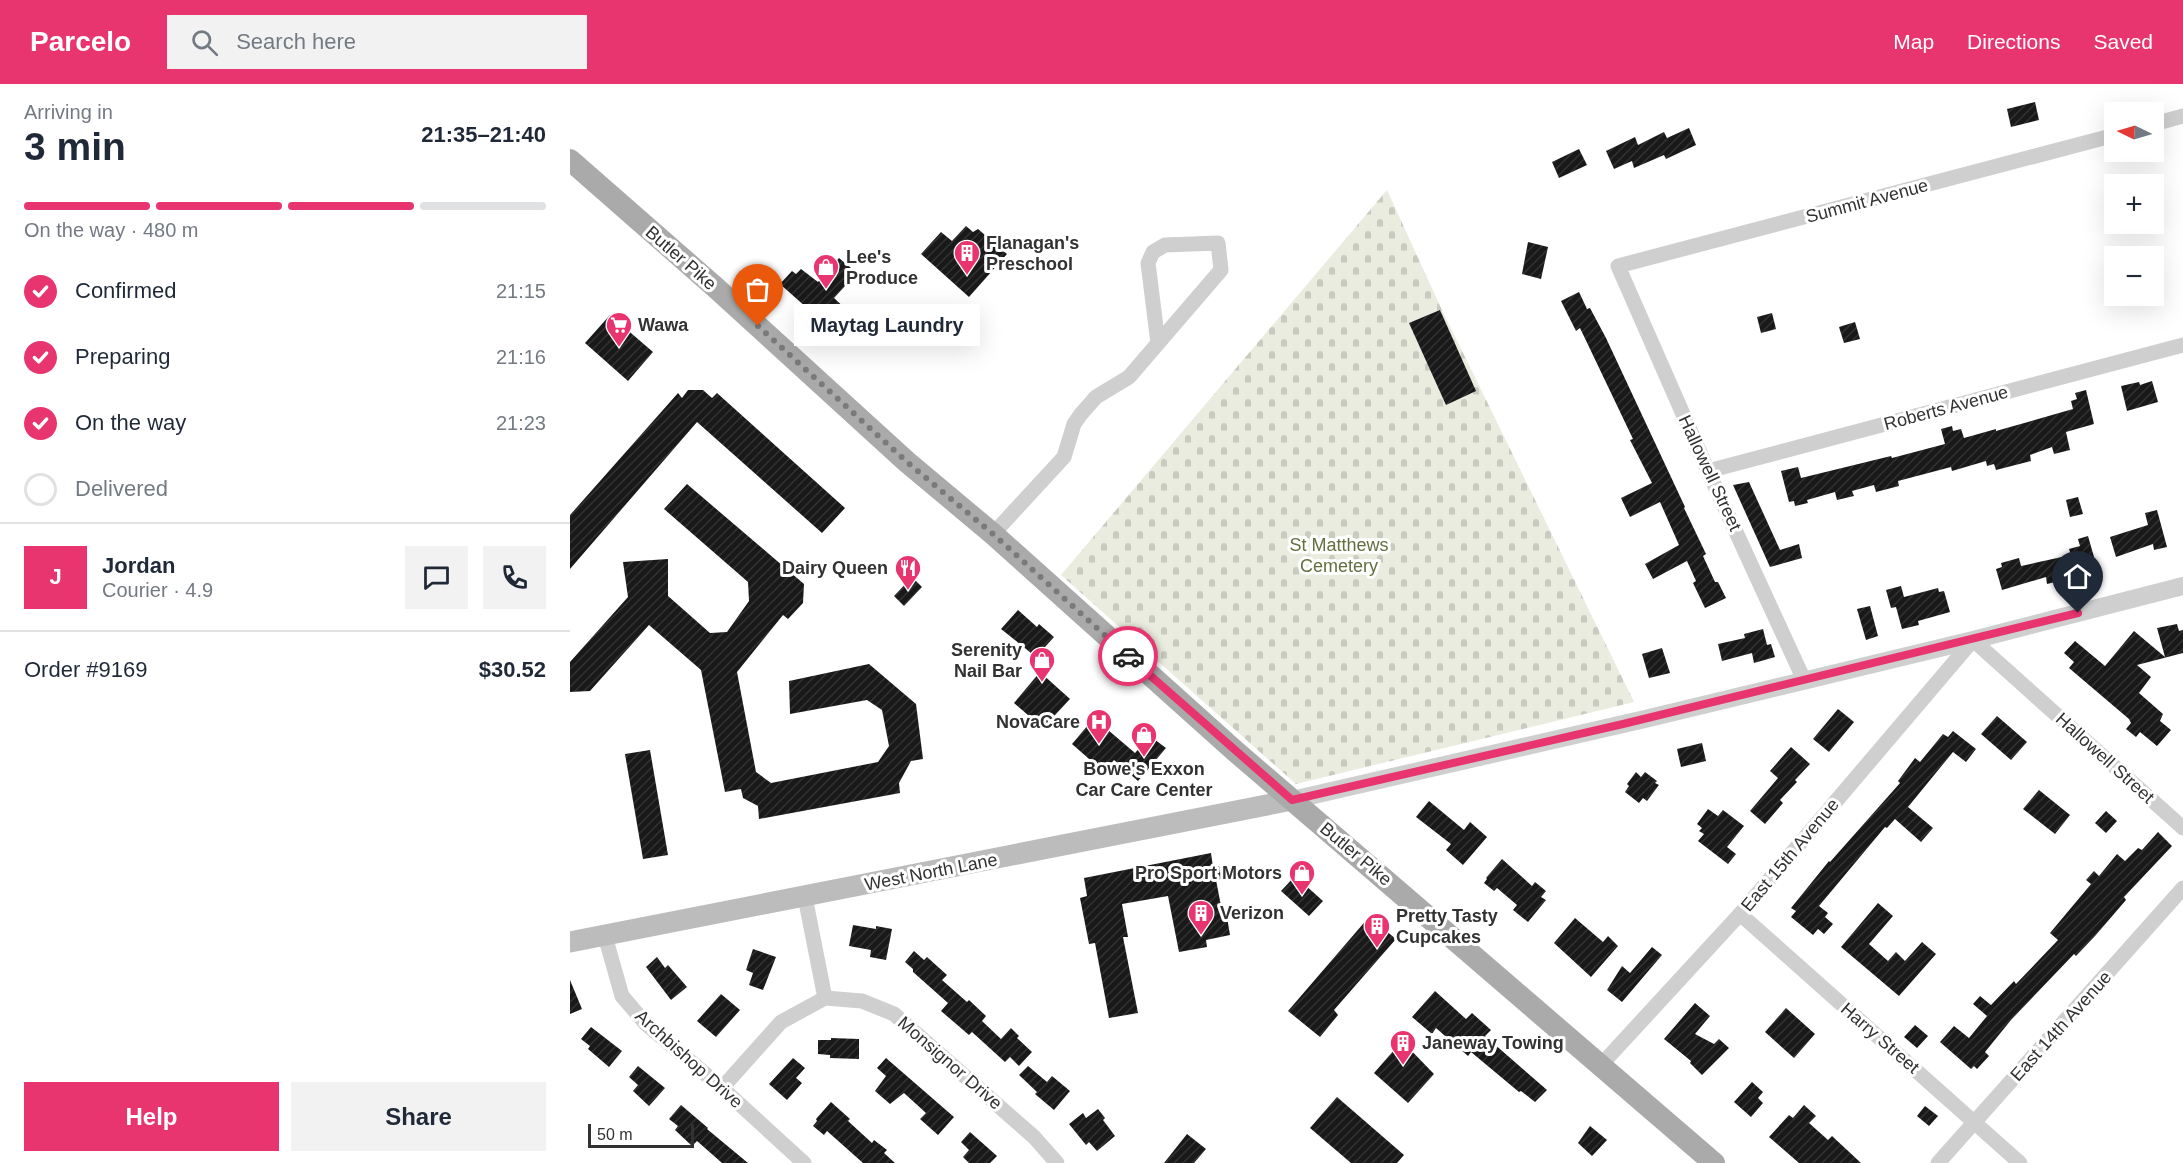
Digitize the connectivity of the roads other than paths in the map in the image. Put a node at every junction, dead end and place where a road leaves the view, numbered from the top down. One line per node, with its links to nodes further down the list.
1 (2183, 116): 2 (street)
2 (2164, 121)
3 (2104, 138): 5 (street, Summit Avenue)
4 (570, 160): 9 (main road, Butler Pike)
5 (1618, 266): 8 (street, Hallowell Street)
6 (1158, 343): 6 (street); 9 (street)
7 (2183, 345): 8 (street, Roberts Avenue)
8 (1708, 471): 12 (street, Hallowell Street)
9 (993, 534): 13 (main road, Butler Pike)
10 (2183, 586): 11 (street)
11 (1973, 640): 12 (street); 14 (street, Hallowell Street); 17 (street, East 15th Avenue)
12 (1804, 680): 13 (street)
13 (1292, 800): 16 (main road, West North Lane); 21 (main road, Butler Pike)
14 (2183, 828)
15 (2183, 888): 23 (street, East 14th Avenue)
16 (805, 897): 18 (main road, West North Lane); 20 (street)
17 (1740, 914): 21 (street, East 15th Avenue); 23 (street, Harry Street)
18 (605, 936): 19 (main road, West North Lane); 22 (street, Archbishop Drive)
19 (570, 942)
20 (825, 998): 22 (street); 25 (street, Monsignor Drive)
21 (1600, 1065): 26 (main road, Butler Pike)
22 (722, 1088): 24 (street, Archbishop Drive)
23 (1976, 1123): 27 (street, East 14th Avenue); 28 (street, Harry Street)
24 (804, 1163)
25 (1057, 1163)
26 (1714, 1163)
27 (1938, 1163)
28 (2020, 1163)

